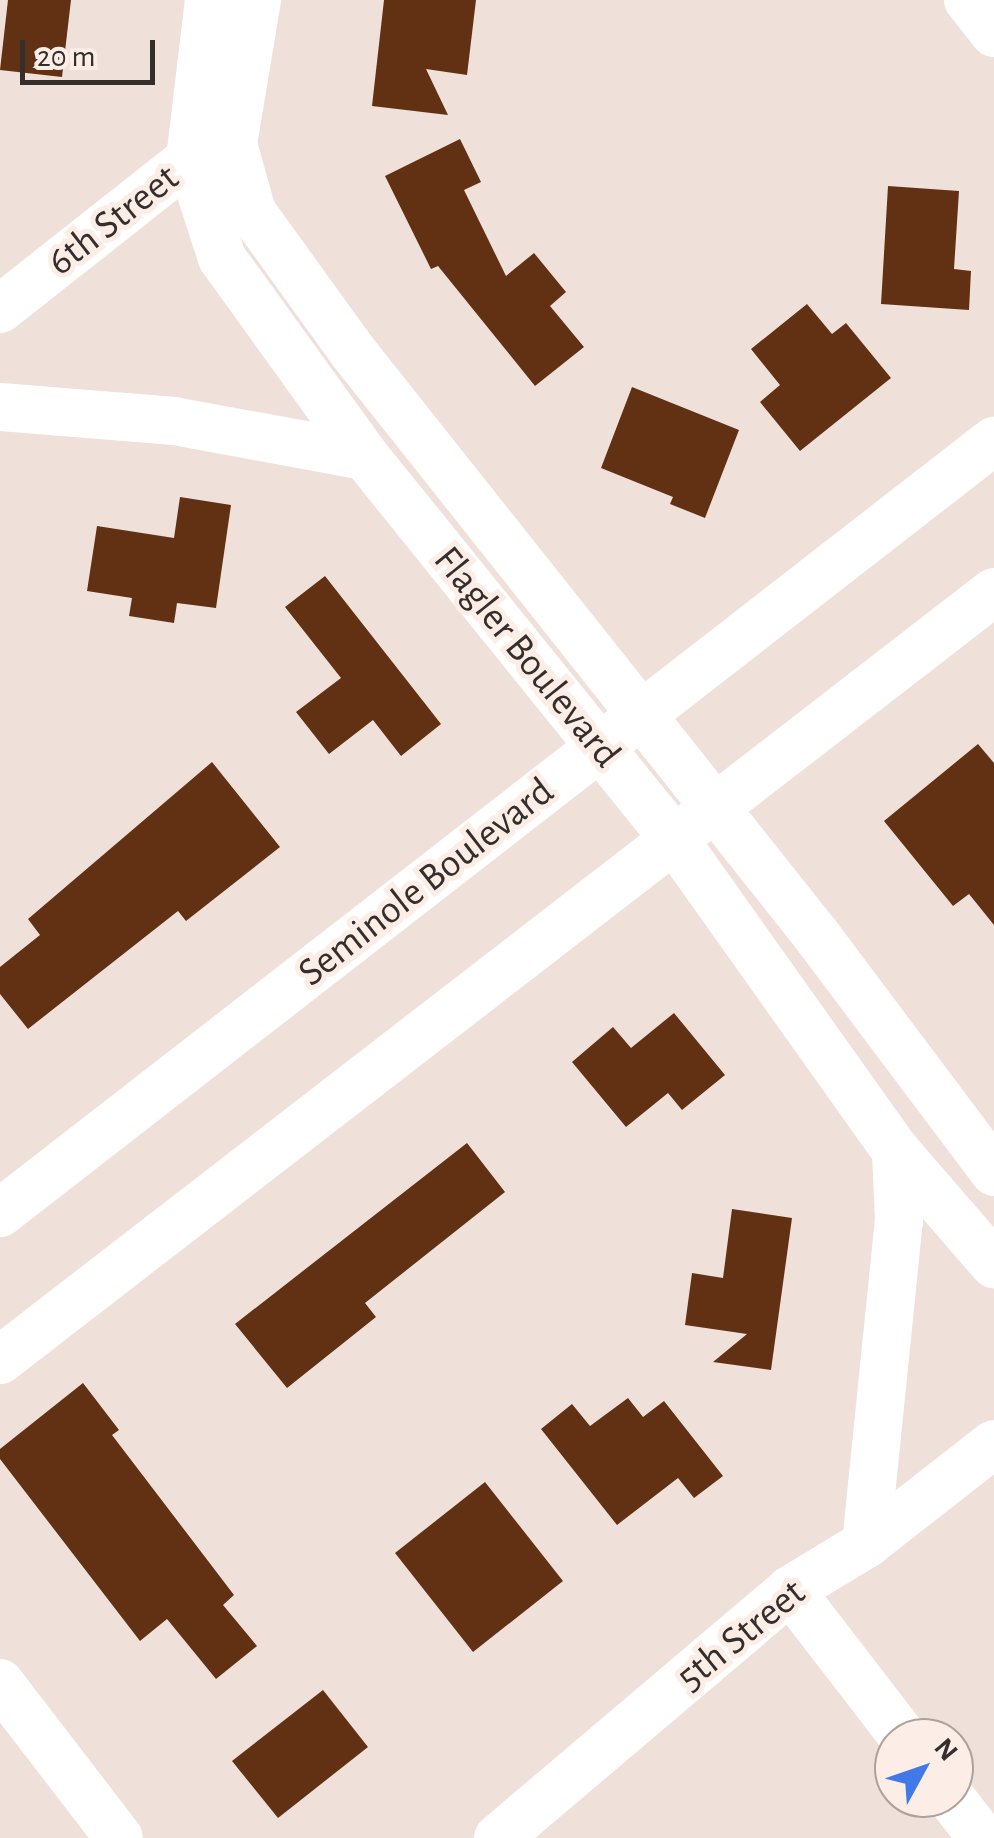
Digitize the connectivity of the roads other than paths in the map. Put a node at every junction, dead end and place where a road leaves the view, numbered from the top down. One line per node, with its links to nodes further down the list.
1 (209, 0): 5 (street, Flagler Boulevard)
2 (257, 0): 5 (street, Flagler Boulevard)
3 (968, 0): 4 (street)
4 (994, 34)
5 (212, 152): 6 (street, 6th Street); 9 (street, Flagler Boulevard); 11 (street, Flagler Boulevard)
6 (0, 309)
7 (0, 407): 9 (street)
8 (994, 442): 11 (street, Seminole Boulevard)
9 (365, 456): 12 (street, Flagler Boulevard)
10 (994, 592): 13 (street)
11 (640, 716): 12 (street, Seminole Boulevard); 13 (street, Flagler Boulevard)
12 (600, 746): 14 (street, Flagler Boulevard); 17 (street, Seminole Boulevard)
13 (712, 810): 14 (street); 16 (street, Flagler Boulevard)
14 (674, 839): 15 (street, Flagler Boulevard); 19 (street)
15 (896, 1151): 18 (street, Flagler Boulevard); 21 (street)
16 (994, 1172)
17 (0, 1213)
18 (994, 1264)
19 (0, 1360)
20 (994, 1444): 21 (street, 5th Street)
21 (866, 1544): 22 (street, 5th Street)
22 (790, 1590): 24 (street); 27 (street, 5th Street)
23 (0, 1684): 26 (street)
24 (889, 1718)
25 (966, 1818): 28 (street)
26 (119, 1838)
27 (498, 1838)
28 (982, 1838)

